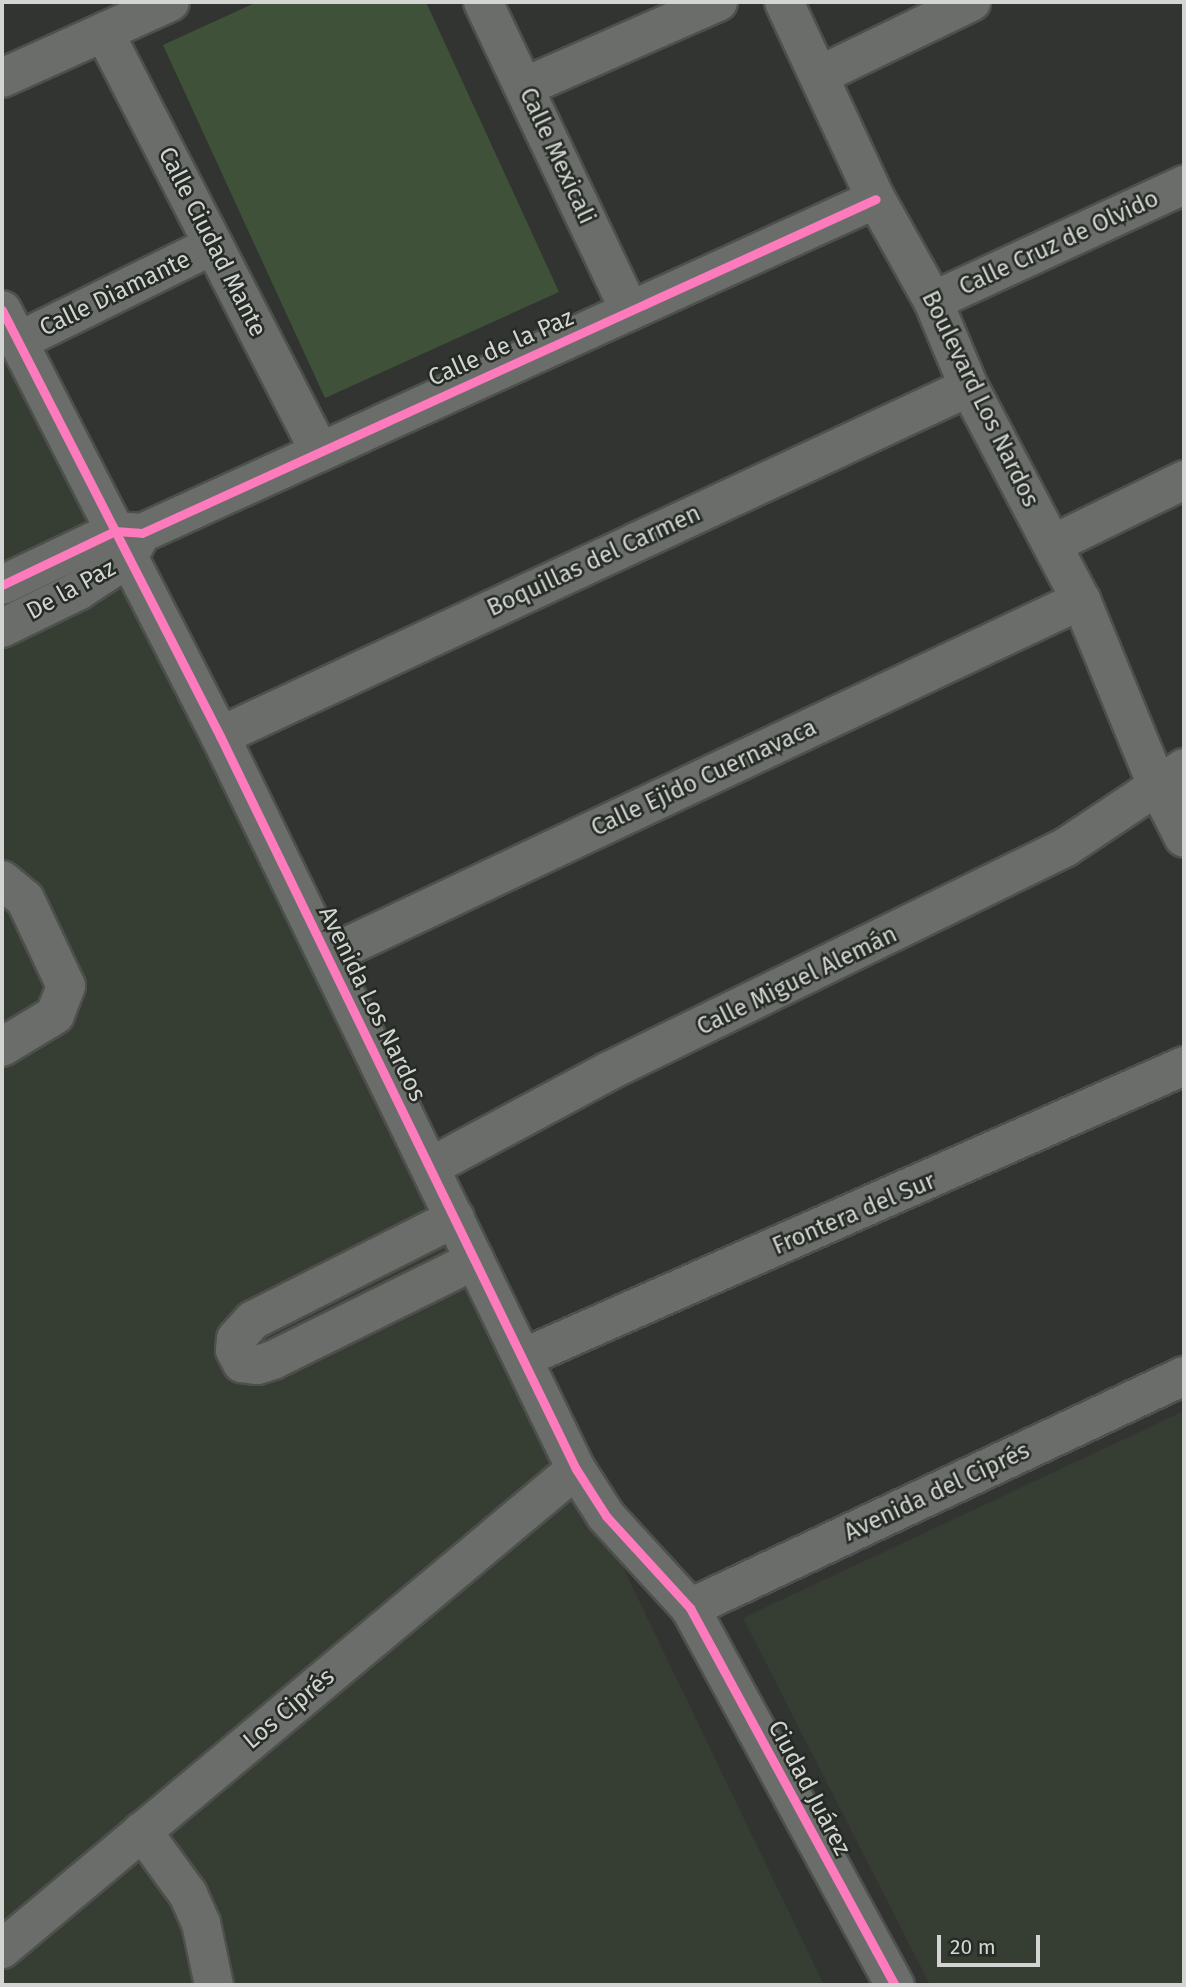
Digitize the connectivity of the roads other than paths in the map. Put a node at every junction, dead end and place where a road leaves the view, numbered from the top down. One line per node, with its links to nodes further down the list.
1 (170, 2): 6 (street)
2 (483, 2): 9 (street, Calle Mexicali)
3 (718, 2): 9 (street)
4 (784, 2): 7 (street, Boulevard Los Nardos)
5 (971, 2): 7 (street)
6 (104, 32): 8 (street); 12 (street, Calle Ciudad Mante)
7 (820, 75): 11 (street, Boulevard Los Nardos)
8 (2, 78)
9 (524, 87): 14 (street, Calle Mexicali)
10 (1184, 185): 13 (street, Calle Cruz de Olvido)
11 (876, 199): 13 (street, Boulevard Los Nardos); 14 (street, Calle de la Paz)
12 (213, 245): 15 (street, Calle Diamante); 17 (street, Calle Ciudad Mante)
13 (933, 301): 16 (street, Boulevard Los Nardos)
14 (630, 311): 17 (street, Calle de la Paz)
15 (9, 326): 19 (street, Avenida Los Nardos)
16 (969, 387): 20 (street, Boulevard Los Nardos); 24 (street, Boquillas del Carmen)
17 (320, 452): 19 (street, Calle de la Paz)
18 (1184, 480): 20 (street)
19 (128, 541): 21 (street, De la Paz); 23 (street, De la Paz); 24 (street, Avenida Los Nardos)
20 (1053, 544): 22 (street, Boulevard Los Nardos)
21 (2, 585)
22 (1082, 600): 25 (street, Boulevard Los Nardos); 28 (street, Calle Ejido Cuernavaca)
23 (2, 628)
24 (220, 736): 28 (street, Avenida Los Nardos)
25 (1170, 776): 26 (street, Boulevard Los Nardos); 31 (street, Calle Miguel Alemán)
26 (1184, 838)
27 (2, 880): 29 (street)
28 (327, 956): 31 (street, Avenida Los Nardos)
29 (2, 1047)
30 (1184, 1066): 34 (street, Frontera del Sur)
31 (430, 1167): 32 (street, Avenida Los Nardos)
32 (455, 1218): 33 (street, Avenida Los Nardos); 33 (street)
33 (475, 1260): 34 (street, Avenida Los Nardos)
34 (523, 1359): 36 (street, Avenida Los Nardos)
35 (1184, 1376): 37 (street, Avenida del Ciprés)
36 (576, 1469): 37 (street, Ciudad Juárez); 38 (street, Los Ciprés)
37 (690, 1608): 41 (street, Ciudad Juárez)
38 (142, 1831): 39 (street, Los Ciprés); 40 (street)
39 (2, 1949)
40 (214, 1985)
41 (895, 1985)

